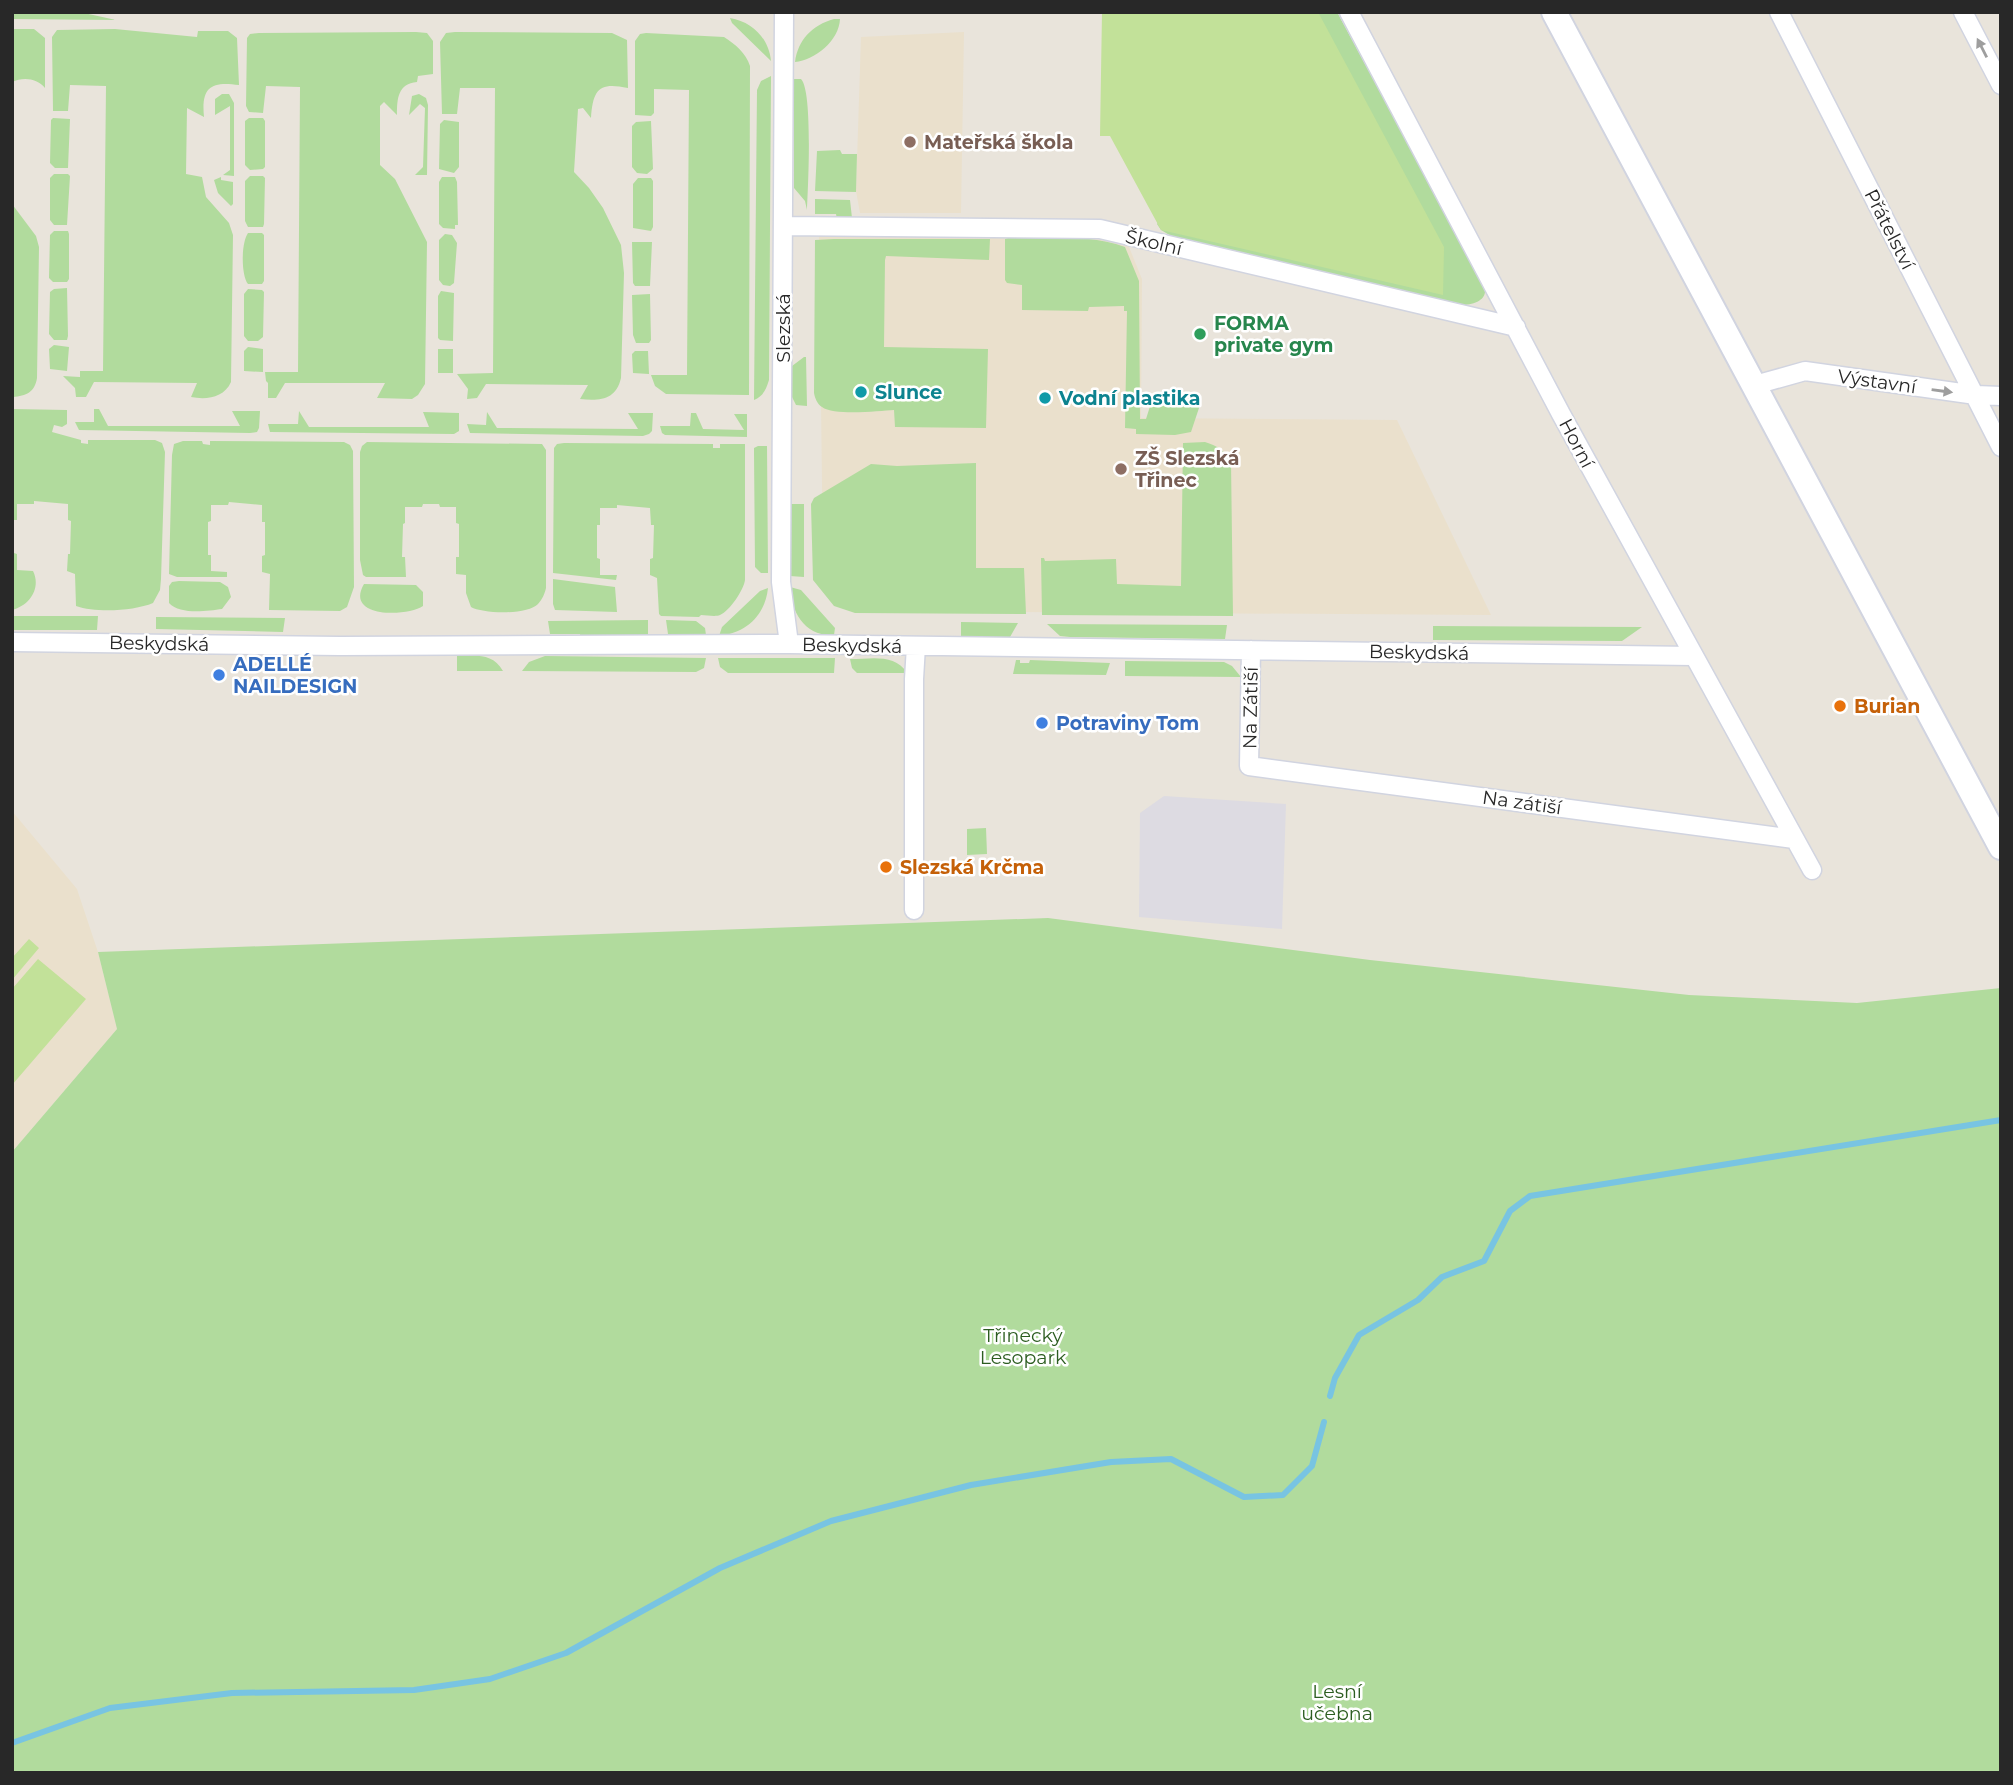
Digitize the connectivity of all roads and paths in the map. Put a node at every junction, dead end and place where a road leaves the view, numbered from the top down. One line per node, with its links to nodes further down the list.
1 (785, 12): 7 (street, Slezská)
2 (1349, 12): 8 (street, Horní)
3 (1555, 12): 9 (main road)
4 (1779, 12): 10 (street, Přátelství)
5 (1963, 12): 6 (street, one-way to 5)
6 (2001, 85)
7 (783, 226): 8 (street, Školní); 14 (street, Slezská)
8 (1516, 327): 17 (street, Horní)
9 (1755, 385): 10 (street, Výstavní, one-way to 10); 20 (main road)
10 (1976, 396): 11 (street, Výstavní); 12 (street, Přátelství)
11 (2001, 396)
12 (2001, 447)
13 (12, 642): 14 (street, Beskydská)
14 (789, 644): 15 (street, Beskydská)
15 (916, 646): 16 (street, Beskydská); 22 (street)
16 (1251, 650): 17 (street, Beskydská); 18 (street, Na Zátiší)
17 (1693, 656): 19 (street, Horní)
18 (1249, 766): 19 (street, Na zátiší)
19 (1794, 839): 21 (street, Horní)
20 (2001, 847)
21 (1812, 870)
22 (914, 910)

